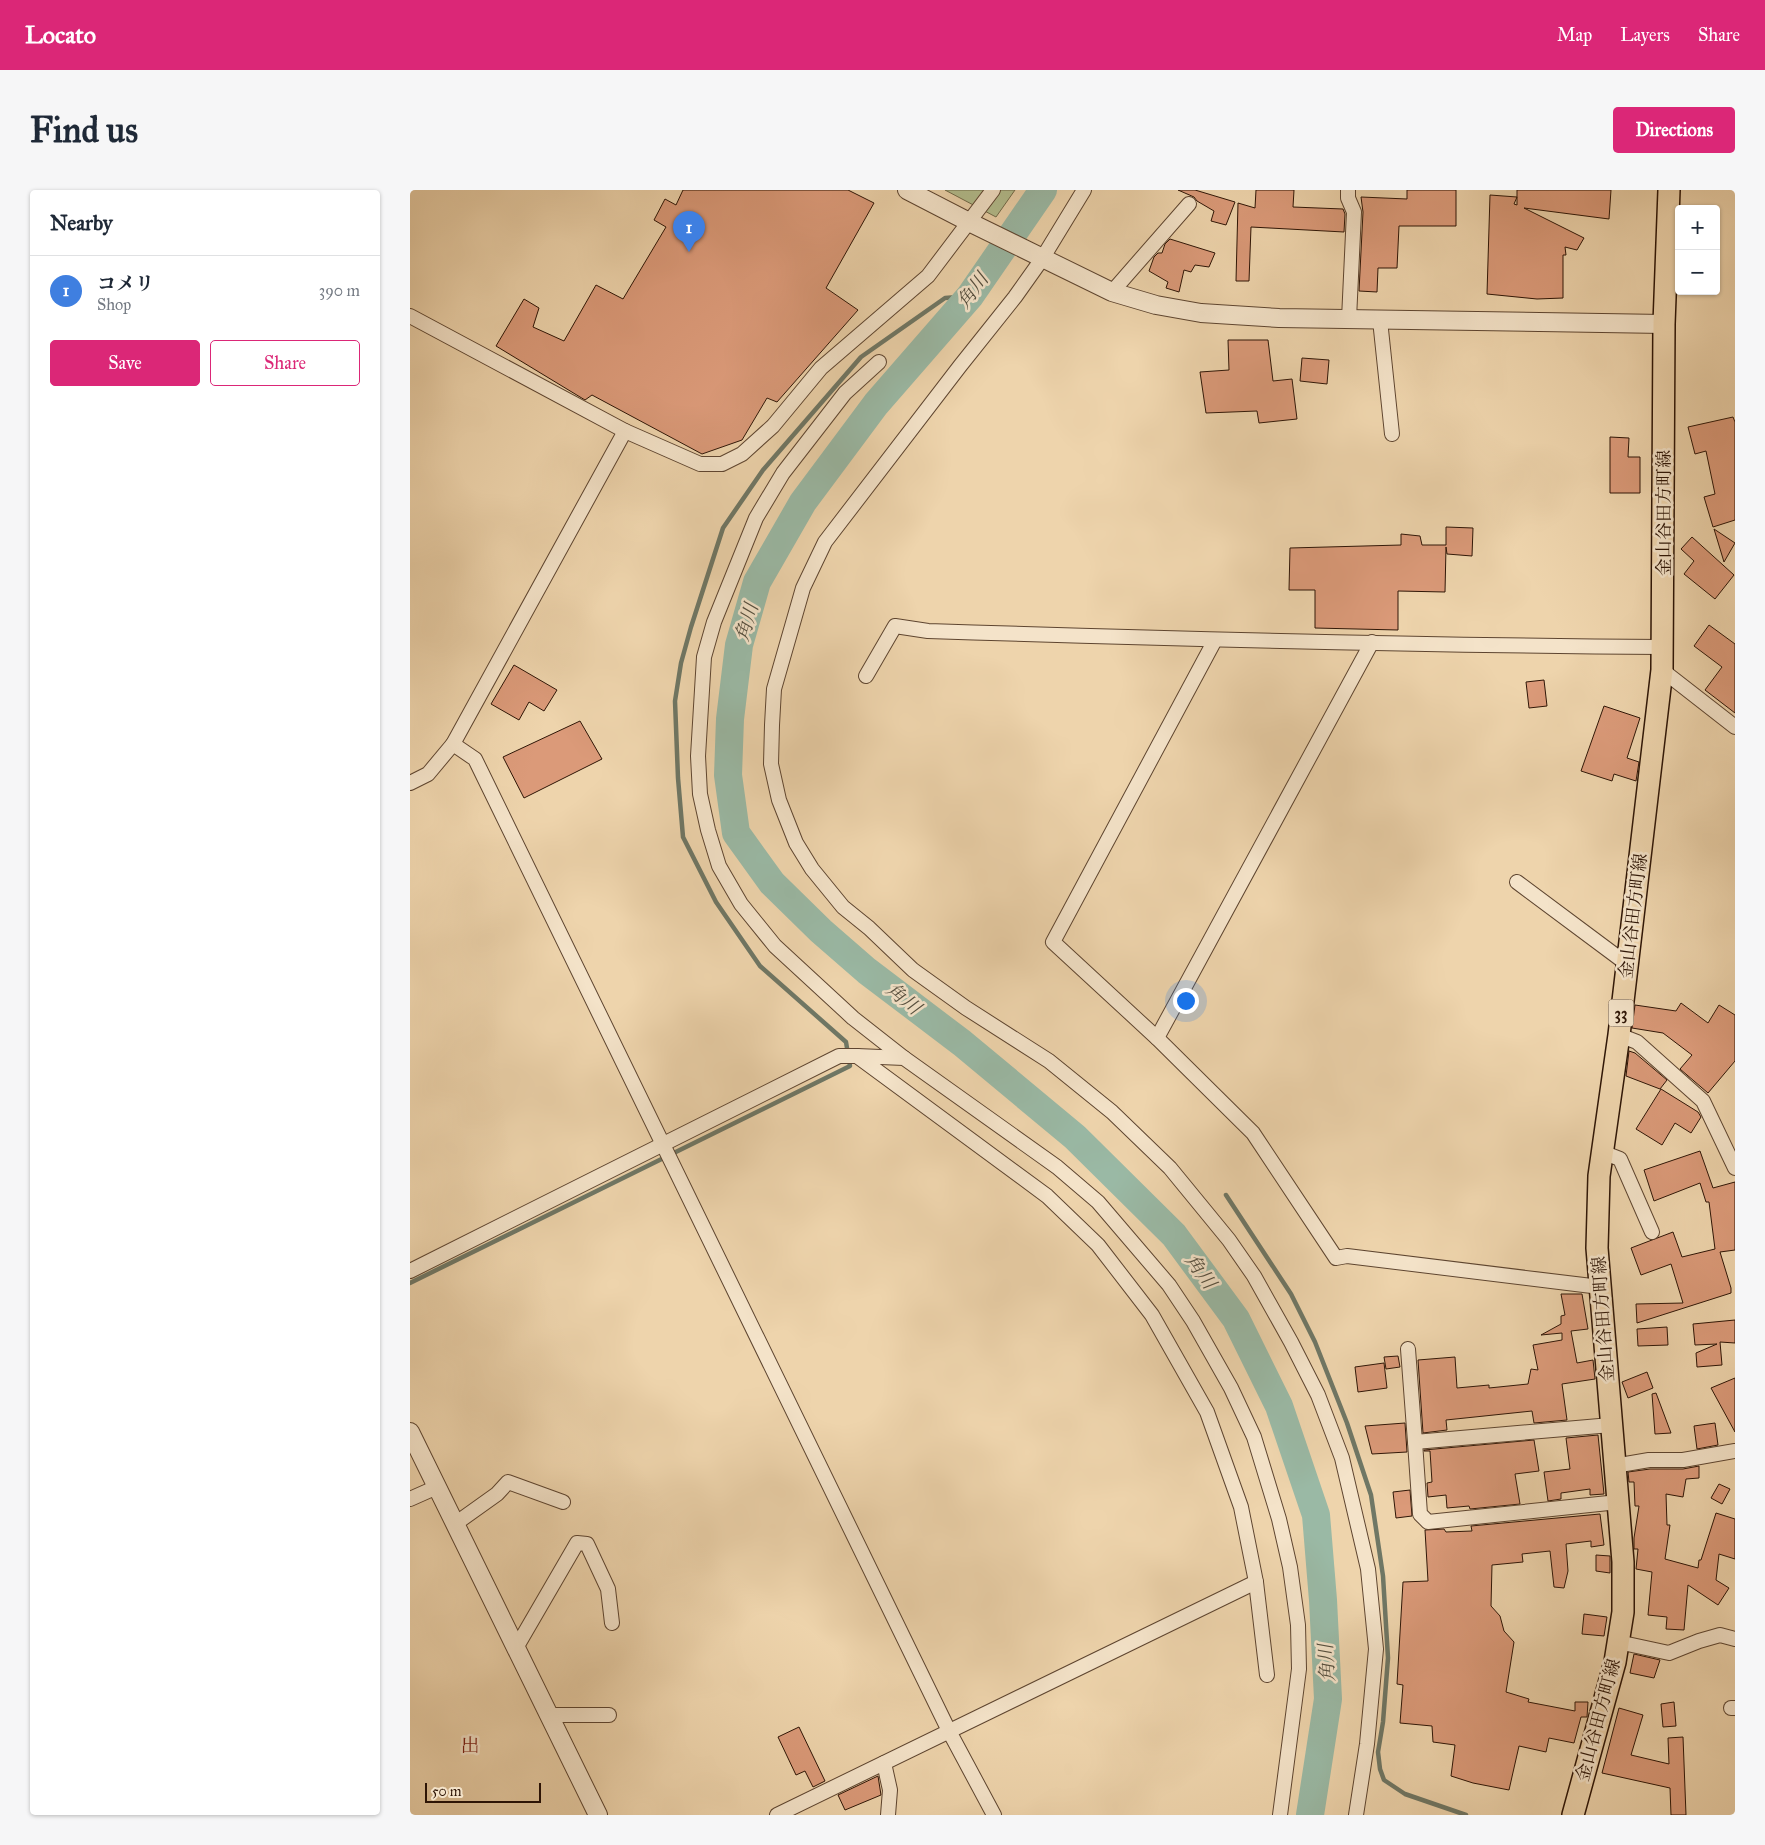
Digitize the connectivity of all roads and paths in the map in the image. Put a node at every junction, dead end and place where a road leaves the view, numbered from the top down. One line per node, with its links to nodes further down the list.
1 (907, 190): 7 (street)
2 (993, 190): 7 (street)
3 (1084, 190): 8 (street)
4 (1348, 190): 11 (street)
5 (1669, 190): 13 (main road, 金山谷田方町線 / 33)
6 (1189, 204): 9 (street)
7 (969, 222): 8 (street); 15 (street)
8 (1040, 257): 9 (street); 63 (street)
9 (1112, 292): 11 (street)
10 (410, 316): 15 (street)
11 (1349, 319): 12 (street)
12 (1380, 320): 13 (street); 16 (street)
13 (1664, 324): 19 (main road, 金山谷田方町線 / 33)
14 (879, 362): 30 (street)
15 (625, 431): 23 (street)
16 (1392, 434)
17 (1215, 640): 18 (street); 21 (street); 28 (street)
18 (1372, 642): 19 (street); 28 (street)
19 (1663, 647): 20 (main road, 金山谷田方町線 / 33)
20 (1662, 670): 22 (street); 26 (main road, 金山谷田方町線 / 33)
21 (866, 676)
22 (1735, 727)
23 (453, 744): 24 (street); 31 (street)
24 (410, 783)
25 (1517, 882): 26 (street)
26 (1627, 964): 27 (main road, 金山谷田方町線 / 33)
27 (1619, 1035): 32 (main road, 金山谷田方町線 / 33); 33 (street)
28 (1157, 1038): 36 (street)
29 (857, 1056): 30 (street); 31 (street); 48 (street)
30 (904, 1058): 62 (street)
31 (662, 1143): 35 (street); 56 (street)
32 (1602, 1152): 34 (street); 36 (main road, 金山谷田方町線 / 33)
33 (1735, 1168)
34 (1652, 1232)
35 (410, 1271)
36 (1600, 1287): 38 (main road, 金山谷田方町線 / 33)
37 (1408, 1349): 40 (street)
38 (1611, 1425): 40 (street); 42 (main road, 金山谷田方町線 / 33)
39 (410, 1432): 43 (street)
40 (1415, 1442): 46 (street)
41 (1735, 1451): 42 (street)
42 (1614, 1466): 46 (main road, 金山谷田方町線 / 33)
43 (437, 1487): 44 (street); 47 (street)
44 (410, 1499)
45 (563, 1502): 47 (street)
46 (1618, 1502): 51 (main road, 金山谷田方町線 / 33)
47 (455, 1524): 52 (street)
48 (1256, 1582): 53 (street); 56 (street)
49 (612, 1623): 52 (street)
50 (1735, 1640): 51 (street)
51 (1618, 1642): 64 (main road, 金山谷田方町線 / 33)
52 (516, 1648): 55 (street)
53 (1267, 1675)
54 (609, 1715): 55 (street)
55 (549, 1716): 58 (street)
56 (949, 1731): 57 (street); 61 (street)
57 (884, 1763): 59 (street); 60 (street)
58 (598, 1815)
59 (777, 1815)
60 (888, 1815)
61 (994, 1815)
62 (1280, 1815)
63 (1356, 1815)
64 (1573, 1815)

